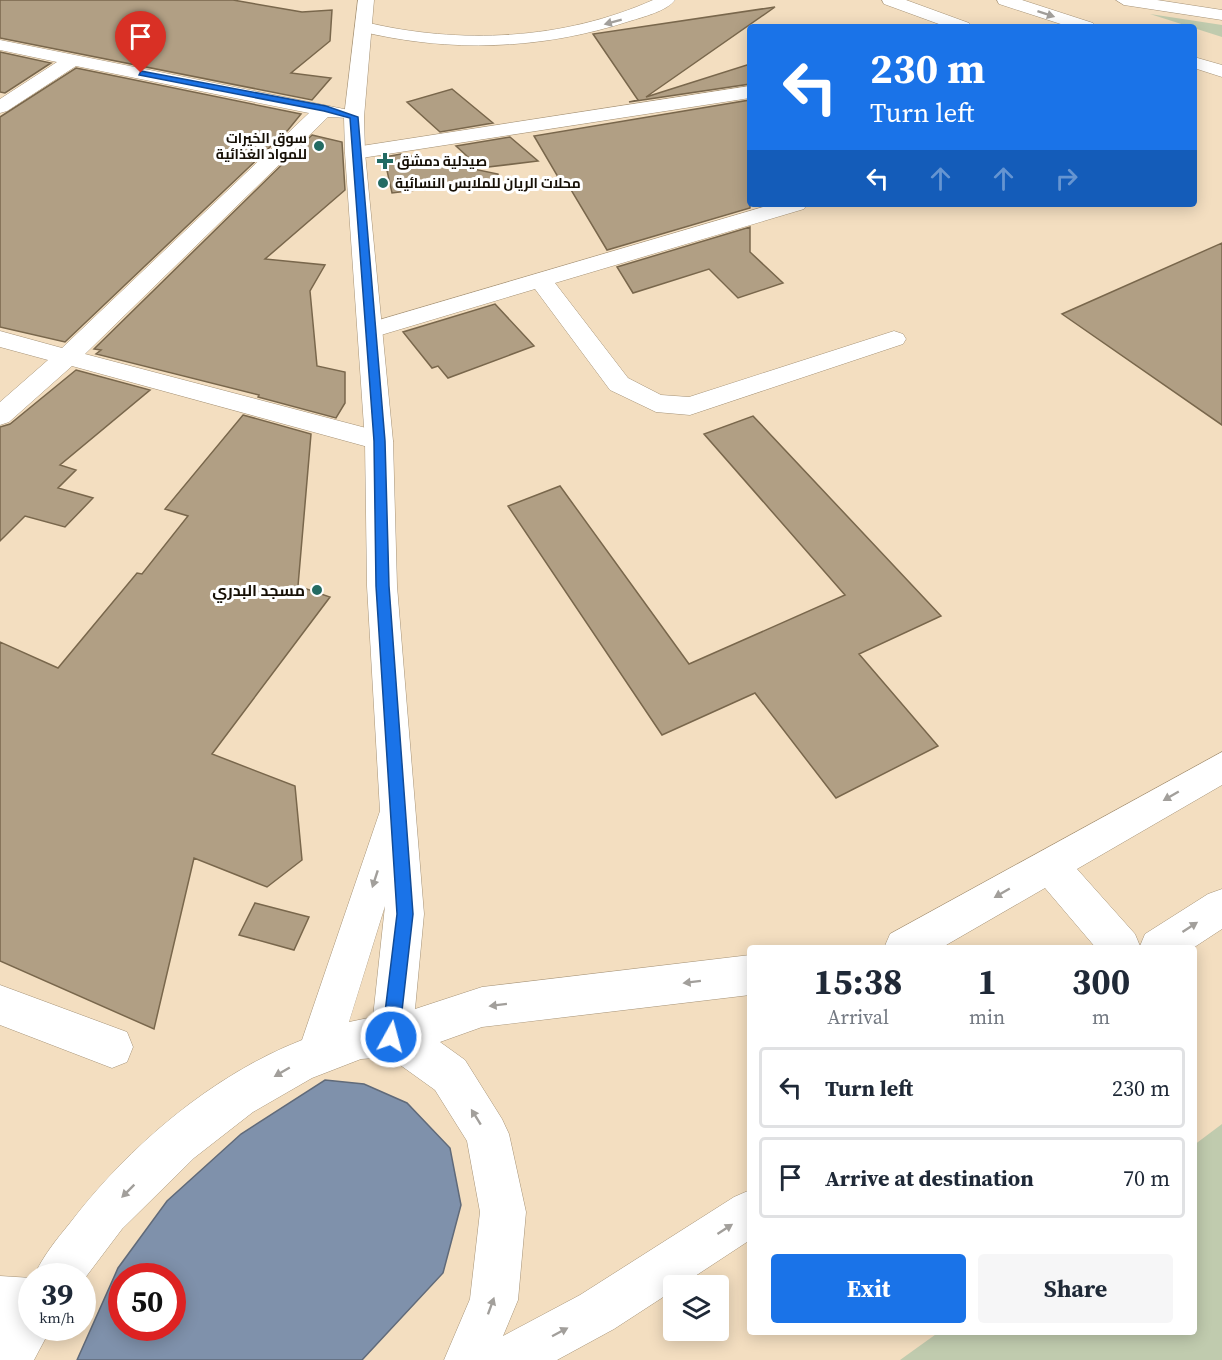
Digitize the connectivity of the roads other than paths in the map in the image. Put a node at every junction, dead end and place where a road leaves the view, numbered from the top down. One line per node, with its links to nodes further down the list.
1 (366, 0): 11 (main road)
2 (667, 0): 11 (main road, one-way to 11)
3 (890, 0): 9 (main road)
4 (1005, 0): 10 (main road, one-way to 10)
5 (1124, 0): 7 (main road)
6 (1109, 10): 8 (main road)
7 (1222, 15)
8 (1139, 20)
9 (955, 24)
10 (1078, 24)
11 (363, 39): 19 (main road)
12 (0, 45): 13 (main road)
13 (73, 60): 17 (main road); 18 (main road)
14 (1197, 63): 15 (main road)
15 (1222, 71)
16 (747, 92): 20 (main road)
17 (0, 108)
18 (326, 109): 19 (main road); 26 (main road)
19 (354, 117): 20 (main road)
20 (355, 153): 23 (main road)
21 (786, 207): 22 (main road)
22 (540, 280): 23 (main road); 25 (main road)
23 (371, 330): 28 (main road)
24 (0, 339): 26 (main road)
25 (894, 339)
26 (67, 357): 27 (main road); 28 (main road)
27 (0, 416)
28 (379, 441): 30 (main road)
29 (1222, 768): 31 (main road, one-way to 31)
30 (400, 803): 38 (main road); 40 (main road, one-way to 40)
31 (1050, 865): 33 (main road, one-way to 33); 34 (main road)
32 (1222, 907): 35 (main road, one-way to 32)
33 (909, 945)
34 (1118, 945)
35 (1164, 945)
36 (747, 975): 38 (main road, one-way to 38)
37 (0, 1005): 39 (main road)
38 (393, 1037): 40 (main road); 47 (main road, one-way to 38)
39 (112, 1047)
40 (318, 1055): 42 (main road, one-way to 42)
41 (747, 1215): 48 (main road, one-way to 41)
42 (68, 1263)
43 (0, 1300): 44 (main road)
44 (18, 1301)
45 (18, 1341): 46 (main road)
46 (7, 1360)
47 (469, 1360)
48 (508, 1360)

